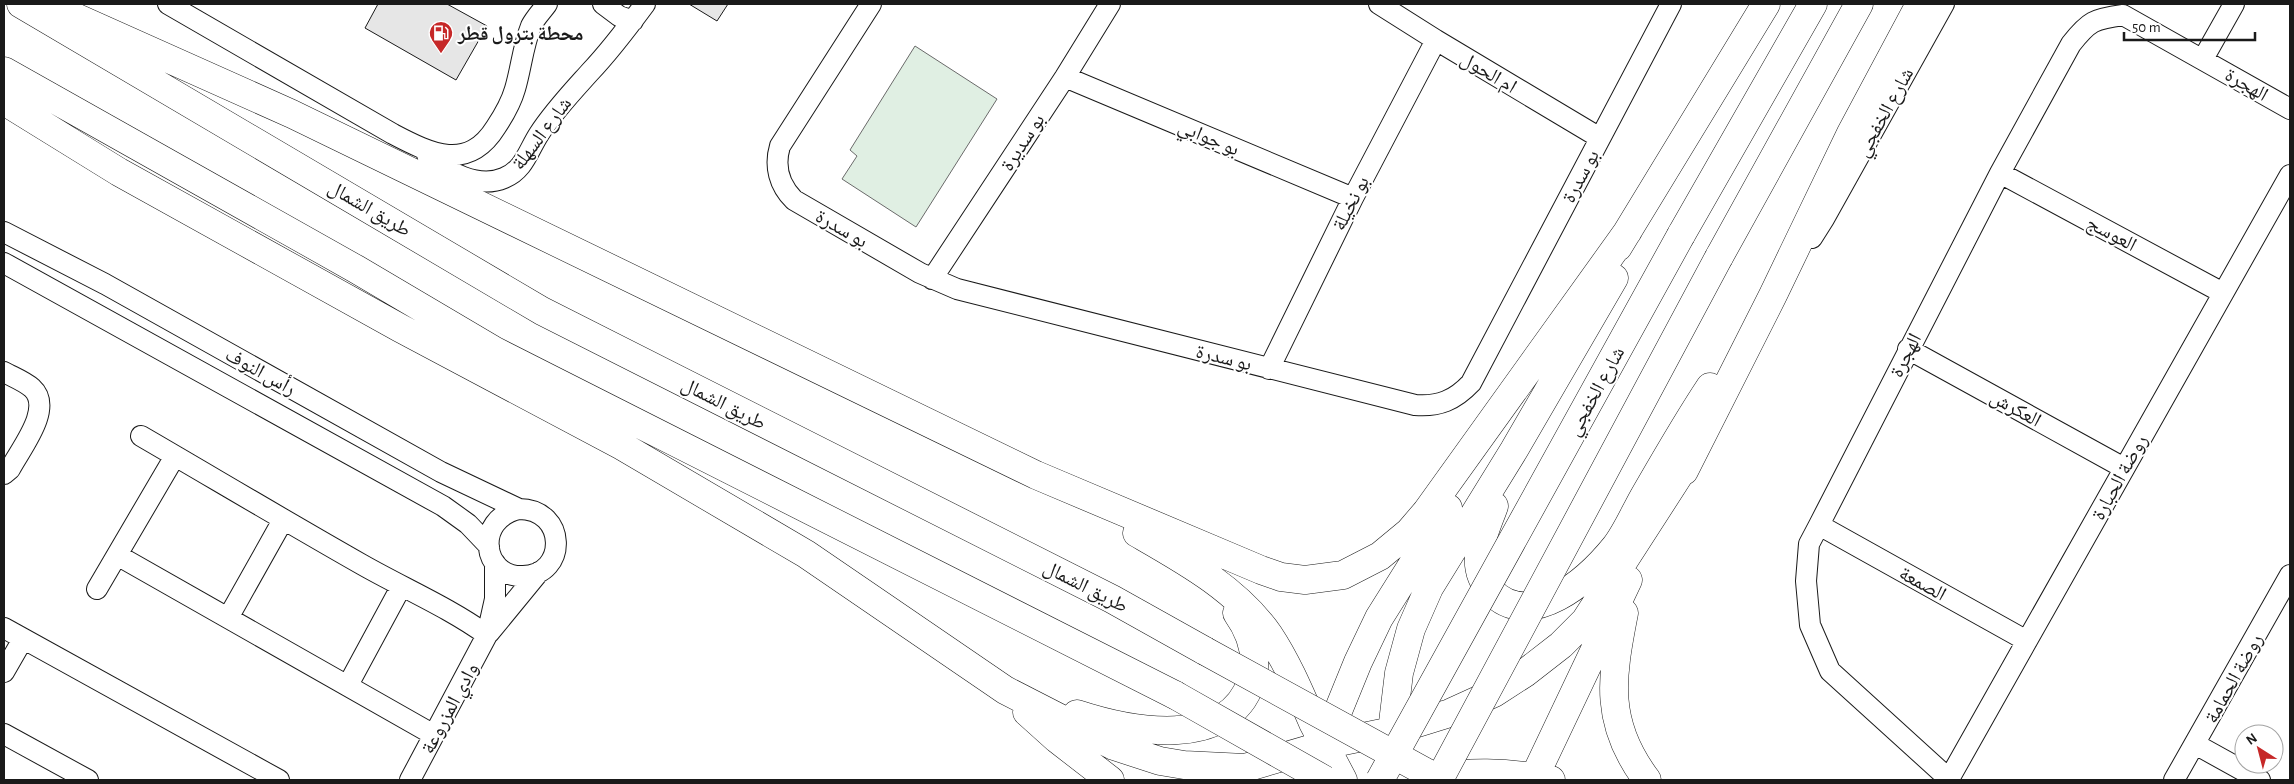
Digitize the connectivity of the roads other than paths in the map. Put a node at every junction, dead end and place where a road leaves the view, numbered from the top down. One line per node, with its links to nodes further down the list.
1 (21, 4): 80 (highway, طريق الشمال, bridge)
2 (46, 4): 44 (highway)
3 (168, 4): 25 (street)
4 (547, 4): 25 (street, شارع السهلة)
5 (603, 4): 17 (street)
6 (645, 4): 17 (street, شارع السهلة)
7 (871, 4): 32 (street, بو سدرة)
8 (1110, 4): 21 (street, بو سديرة)
9 (1379, 4): 18 (street, ام الحول)
10 (1671, 4): 24 (street, بو سدرة)
11 (1766, 4): 29 (highway)
12 (1813, 4): 77 (highway, شارع الخفجي, bridge)
13 (1859, 4): 80 (highway, bridge)
14 (1920, 4): 34 (highway)
15 (1944, 4): 34 (street, شارع الخفجي)
16 (2234, 4): 19 (street, الهجرة)
17 (633, 21): 25 (street, شارع السهلة)
18 (1436, 40): 24 (street, ام الحول); 28 (street, بو نخيلة)
19 (2203, 59): 23 (street, الهجرة); 26 (street, الهجرة)
20 (4, 71): 75 (highway, bridge)
21 (1065, 77): 28 (street, بو جوابي); 32 (street, بو سديرة)
22 (4, 101): 63 (highway)
23 (2290, 109)
24 (1600, 138): 36 (street, بو سدرة)
25 (420, 148)
26 (2000, 173): 33 (street, العوسج); 35 (street, الهجرة)
27 (2290, 175): 33 (street, روضة الحبارة)
28 (1353, 198): 36 (street, بو نخيلة)
29 (1628, 231): 39 (highway); 44 (highway); 68 (highway)
30 (4, 232): 45 (street, رأس النوف)
31 (4, 263): 48 (street, رأس النوف)
32 (932, 279): 36 (street, بو سدرة)
33 (2223, 293): 42 (street, روضة الحبارة)
34 (1773, 295): 39 (highway); 40 (highway)
35 (1908, 349): 42 (street, العكرش); 47 (street, الهجرة)
36 (1269, 369)
37 (4, 372): 43 (street)
38 (141, 436): 41 (street)
39 (1514, 450): 64 (highway)
40 (1692, 455): 51 (highway); 64 (highway)
41 (175, 456): 46 (street); 49 (street)
42 (2124, 468): 60 (street, روضة الحبارة)
43 (4, 474)
44 (1036, 475): 53 (highway)
45 (519, 509): 48 (street); 50 (street)
46 (283, 520): 54 (street); 56 (street)
47 (1818, 525): 60 (street, الصمعة); 82 (street, الهجرة)
48 (492, 554): 50 (street); 58 (street, وادي المزروعة)
49 (117, 555): 55 (street); 56 (street)
50 (538, 572): 58 (street, وادي المزروعة)
51 (1631, 575): 69 (highway); 81 (highway)
52 (2290, 575): 67 (street, روضة الحمامة)
53 (1211, 578): 63 (highway); 68 (highway)
54 (401, 587): 58 (street); 62 (street)
55 (97, 589)
56 (228, 618): 62 (street)
57 (4, 628): 59 (street)
58 (487, 635): 65 (street, وادي المزروعة)
59 (23, 639): 61 (street); 71 (street)
60 (2027, 641): 82 (street, روضة الحبارة)
61 (4, 672)
62 (348, 685): 65 (street)
63 (1005, 690): 68 (highway); 73 (highway)
64 (1392, 732): 68 (highway); 78 (highway)
65 (434, 735): 72 (street, وادي المزروعة)
66 (6, 740): 70 (street)
67 (2195, 744): 83 (street, روضة الحمامة); 84 (street)
68 (1324, 745): 74 (highway); 76 (highway)
69 (1540, 779): 79 (highway)
70 (88, 780)
71 (279, 780)
72 (410, 780)
73 (1110, 780)
74 (1306, 780)
75 (1325, 780)
76 (1343, 780)
77 (1380, 780)
78 (1403, 780)
79 (1424, 780)
80 (1440, 780)
81 (1647, 780)
82 (1950, 780)
83 (2174, 780)
84 (2260, 780)

